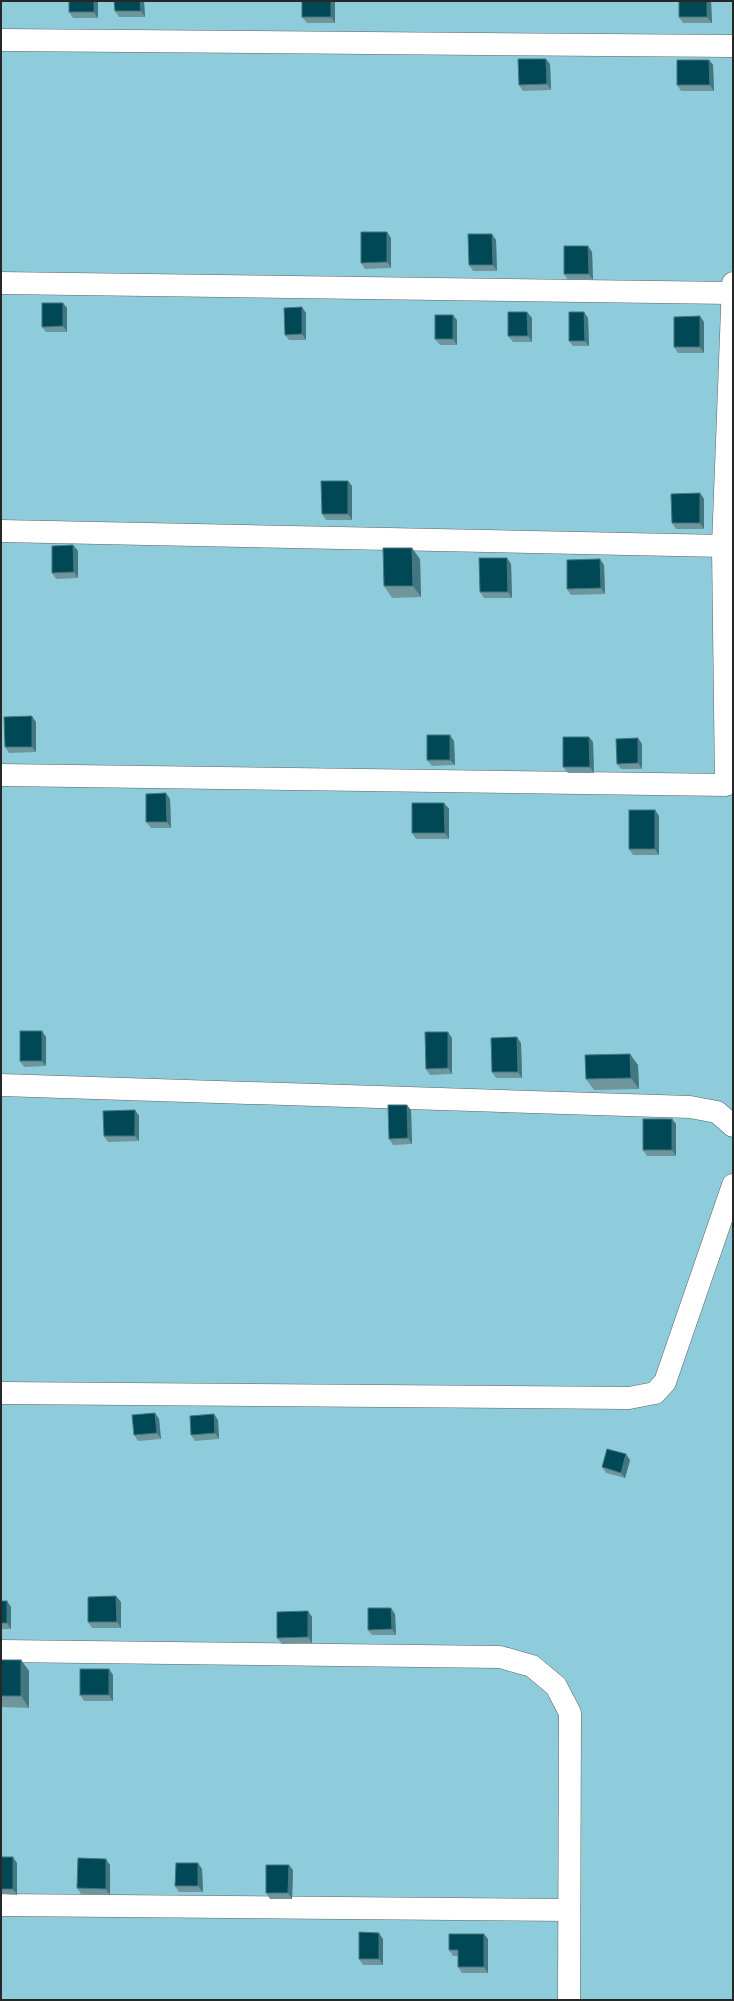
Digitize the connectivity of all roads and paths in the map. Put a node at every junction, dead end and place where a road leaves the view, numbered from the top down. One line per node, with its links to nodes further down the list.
1 (1, 40): 2 (lane)
2 (733, 46)
3 (1, 283): 4 (lane)
4 (733, 288): 6 (lane)
5 (1, 531): 6 (lane)
6 (723, 546): 7 (lane)
7 (1, 775)
8 (1, 1085): 9 (lane)
9 (733, 1126)
10 (733, 1185): 11 (lane)
11 (1, 1393)
12 (1, 1651): 14 (lane)
13 (1, 1905): 14 (lane)
14 (569, 1910): 15 (lane)
15 (569, 2000)

